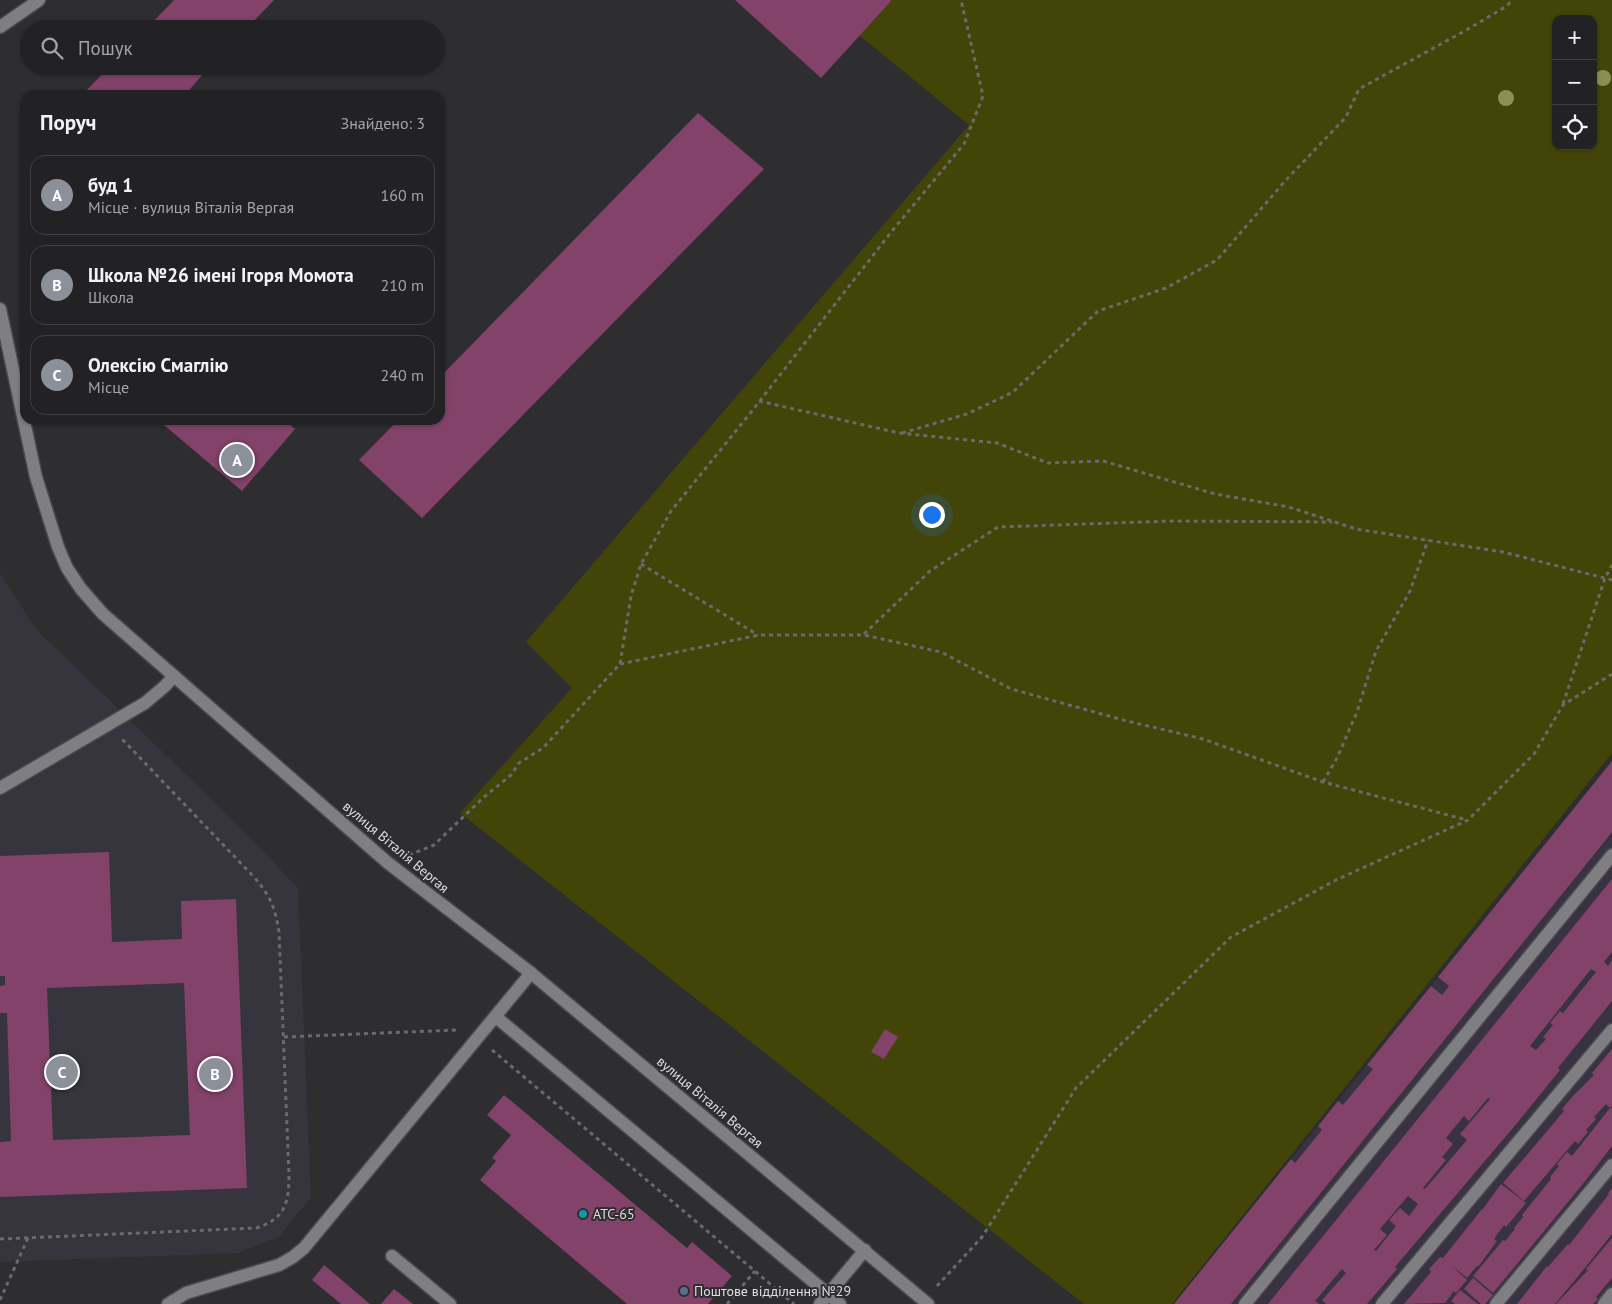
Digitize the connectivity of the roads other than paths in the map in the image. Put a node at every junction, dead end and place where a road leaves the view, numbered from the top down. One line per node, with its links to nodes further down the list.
1 (39, 0): 2 (street)
2 (0, 26)
3 (0, 309): 4 (street, вулиця Віталія Вергая)
4 (20, 402)
5 (25, 425): 6 (street, вулиця Віталія Вергая)
6 (174, 676): 7 (street); 9 (street, вулиця Віталія Вергая)
7 (0, 788)
8 (1612, 855): 21 (street)
9 (531, 973): 10 (street); 13 (street, вулиця Віталія Вергая)
10 (496, 1018): 16 (street); 18 (street)
11 (1612, 1030): 22 (street)
12 (1612, 1165): 23 (street)
13 (865, 1250): 16 (street); 17 (street, вулиця Віталія Вергая)
14 (392, 1256): 19 (street)
15 (1612, 1294): 24 (street)
16 (824, 1299): 20 (street)
17 (926, 1302)
18 (168, 1304)
19 (450, 1304)
20 (840, 1304)
21 (1245, 1304)
22 (1382, 1304)
23 (1496, 1304)
24 (1604, 1304)

